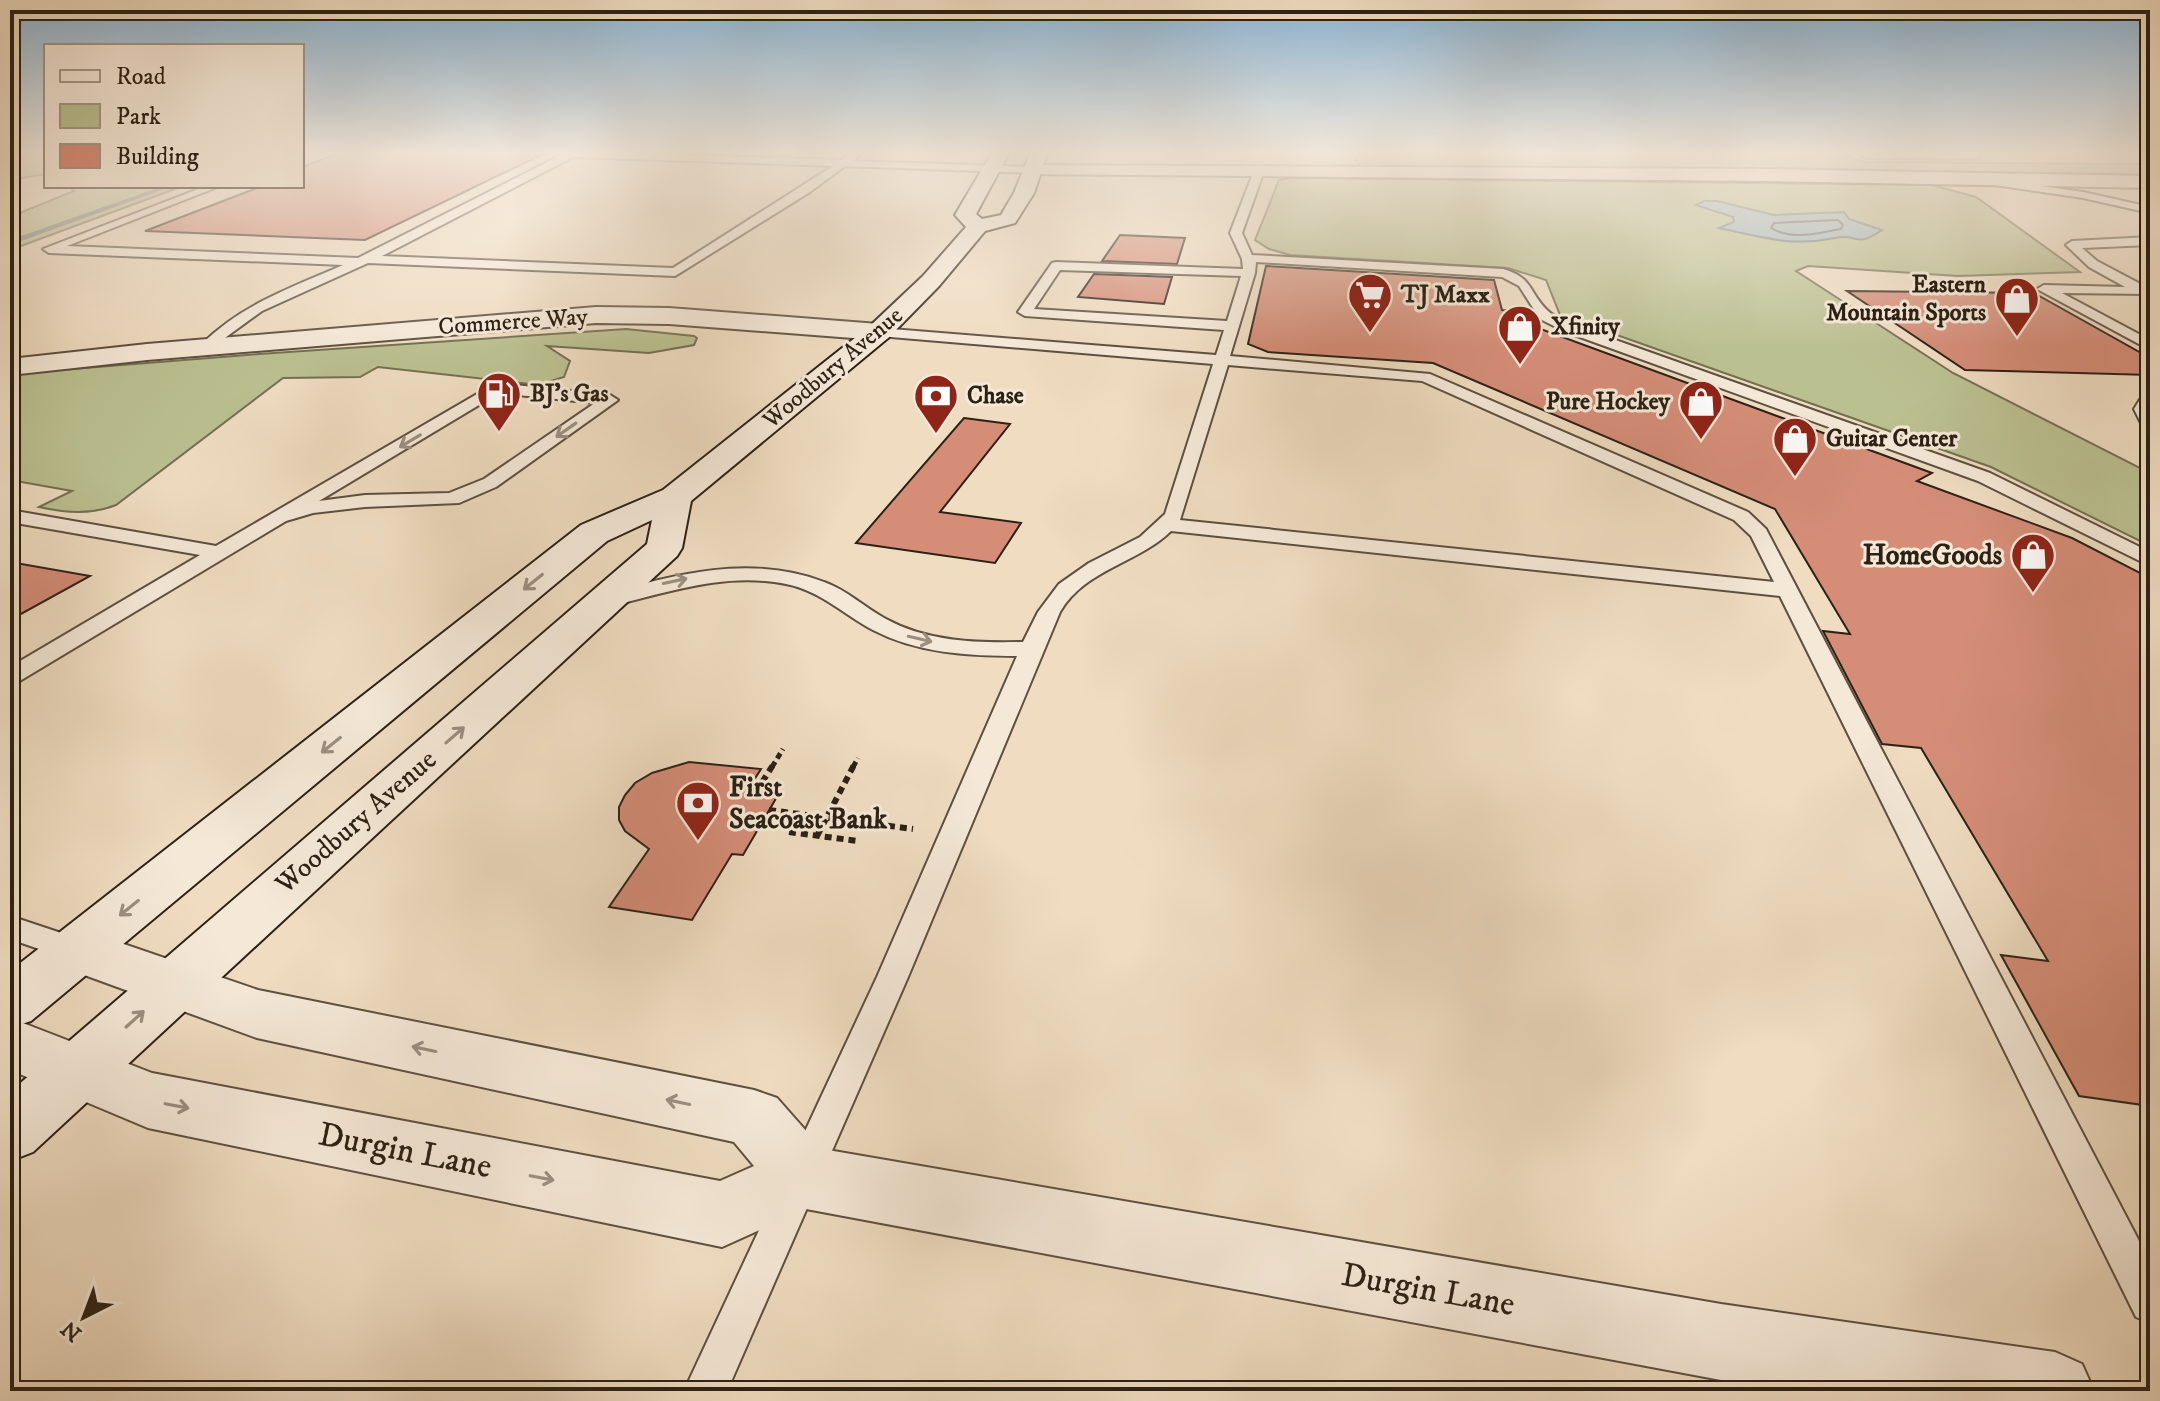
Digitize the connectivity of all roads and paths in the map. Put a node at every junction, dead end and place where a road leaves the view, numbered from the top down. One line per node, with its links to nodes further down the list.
1 (135, 216): 9 (lane)
2 (449, 216): 9 (lane)
3 (762, 216): 9 (lane)
4 (967, 216): 7 (street)
5 (1009, 216): 7 (street, Woodbury Avenue)
6 (1243, 216): 10 (lane)
7 (978, 226): 12 (street, Woodbury Avenue)
8 (2150, 241): 13 (lane)
9 (362, 261): 14 (lane)
10 (1249, 266): 11 (lane); 11 (lane); 26 (lane)
11 (1233, 326): 17 (lane)
12 (879, 332): 14 (street, Commerce Way); 17 (lane); 21 (street, Woodbury Avenue)
13 (2150, 346)
14 (207, 347): 15 (street, Commerce Way)
15 (147, 352): 16 (street, Commerce Way); 18 (street, Commerce Way)
16 (10, 357)
17 (1223, 359): 24 (lane); 27 (lane)
18 (10, 367)
19 (2150, 396): 20 (lane)
20 (2150, 425)
21 (675, 497): 28 (street, Woodbury Avenue); 41 (street, Woodbury Avenue, one-way to 41)
22 (10, 516): 25 (lane)
23 (283, 516): 23 (lane); 25 (lane)
24 (1168, 525): 27 (lane); 29 (lane)
25 (230, 547): 30 (lane)
26 (2150, 560)
27 (1786, 590): 48 (lane)
28 (601, 603): 29 (lane, one-way to 29); 42 (street, Woodbury Avenue, one-way to 28)
29 (1031, 649): 47 (lane)
30 (10, 677)
31 (783, 749): 33 (path)
32 (858, 758): 35 (path)
33 (756, 792)
34 (769, 810): 35 (path)
35 (827, 817): 36 (path); 38 (path)
36 (914, 829)
37 (789, 832): 38 (path)
38 (817, 836): 39 (path)
39 (858, 841)
40 (10, 927): 41 (lane)
41 (77, 950): 42 (street); 43 (street, Woodbury Avenue)
42 (174, 984): 45 (street, Woodbury Avenue, one-way to 42); 47 (street, one-way to 42)
43 (10, 1004)
44 (10, 1043): 45 (street, Durgin Lane)
45 (77, 1071): 46 (street, Woodbury Avenue); 47 (street, Durgin Lane, one-way to 47)
46 (10, 1132)
47 (803, 1177): 49 (lane); 50 (street, Durgin Lane)
48 (2150, 1303)
49 (705, 1391)
50 (2055, 1391)

